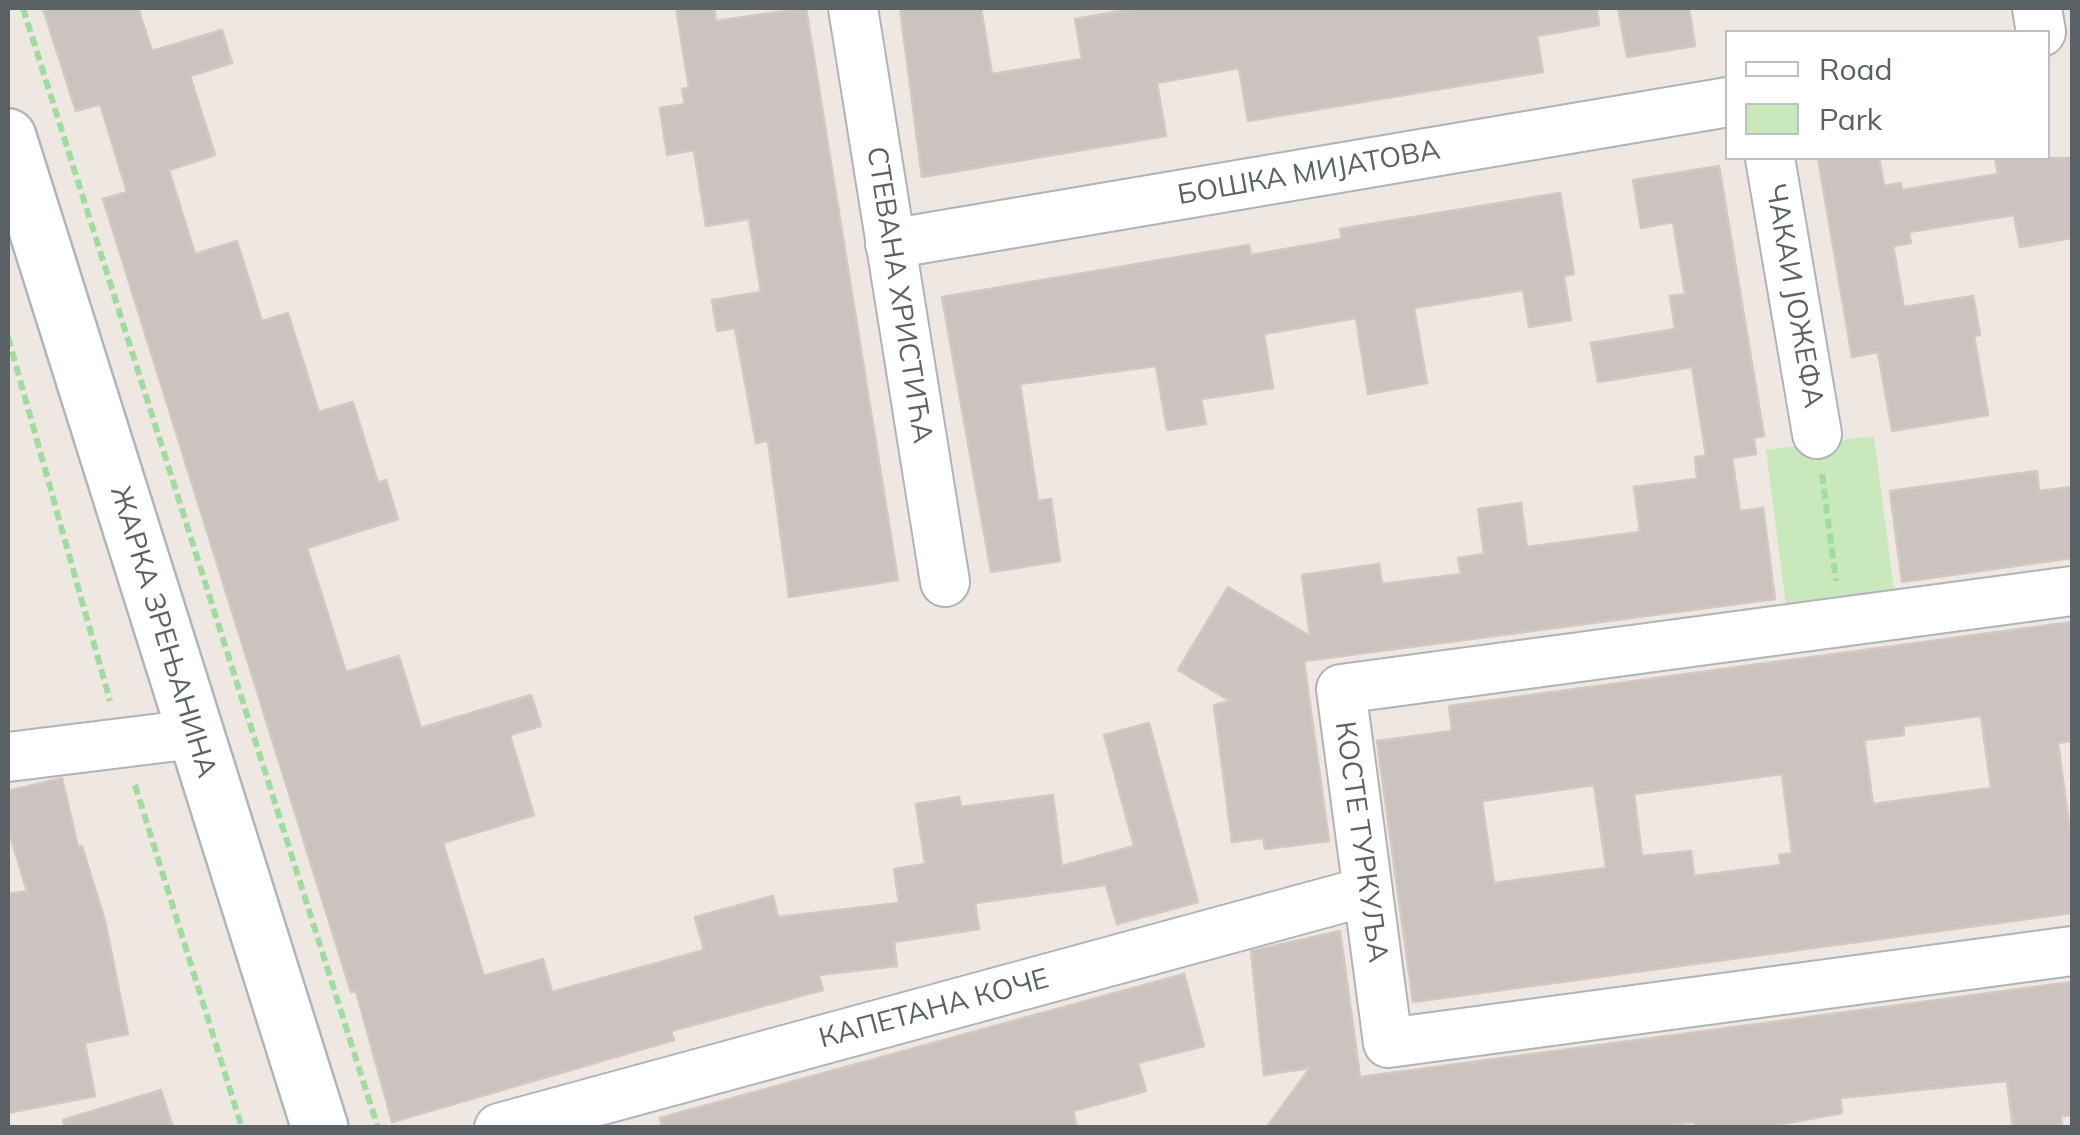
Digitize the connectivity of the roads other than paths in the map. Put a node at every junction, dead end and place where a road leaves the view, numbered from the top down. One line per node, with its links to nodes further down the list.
1 (852, 8): 5 (street, СТЕВАНА ХРИСТИЋА)
2 (1725, 103): 5 (street, БОШКА МИЈАТОВА)
3 (8, 137): 9 (main road, ЖАРКА ЗРЕЊАНИНА)
4 (1770, 160): 6 (street, ЧАКАИ ЈОЖЕФА)
5 (890, 244): 7 (street, СТЕВАНА ХРИСТИЋА)
6 (1817, 434)
7 (946, 582)
8 (2072, 591): 11 (street, КОСТЕ ТУРКУЉА)
9 (194, 734): 10 (street); 13 (main road, ЖАРКА ЗРЕЊАНИНА)
10 (8, 758)
11 (1368, 891): 12 (street, КОСТЕ ТУРКУЉА); 14 (street, КАПЕТАНА КОЧЕ)
12 (2072, 951)
13 (320, 1128)
14 (500, 1128)

